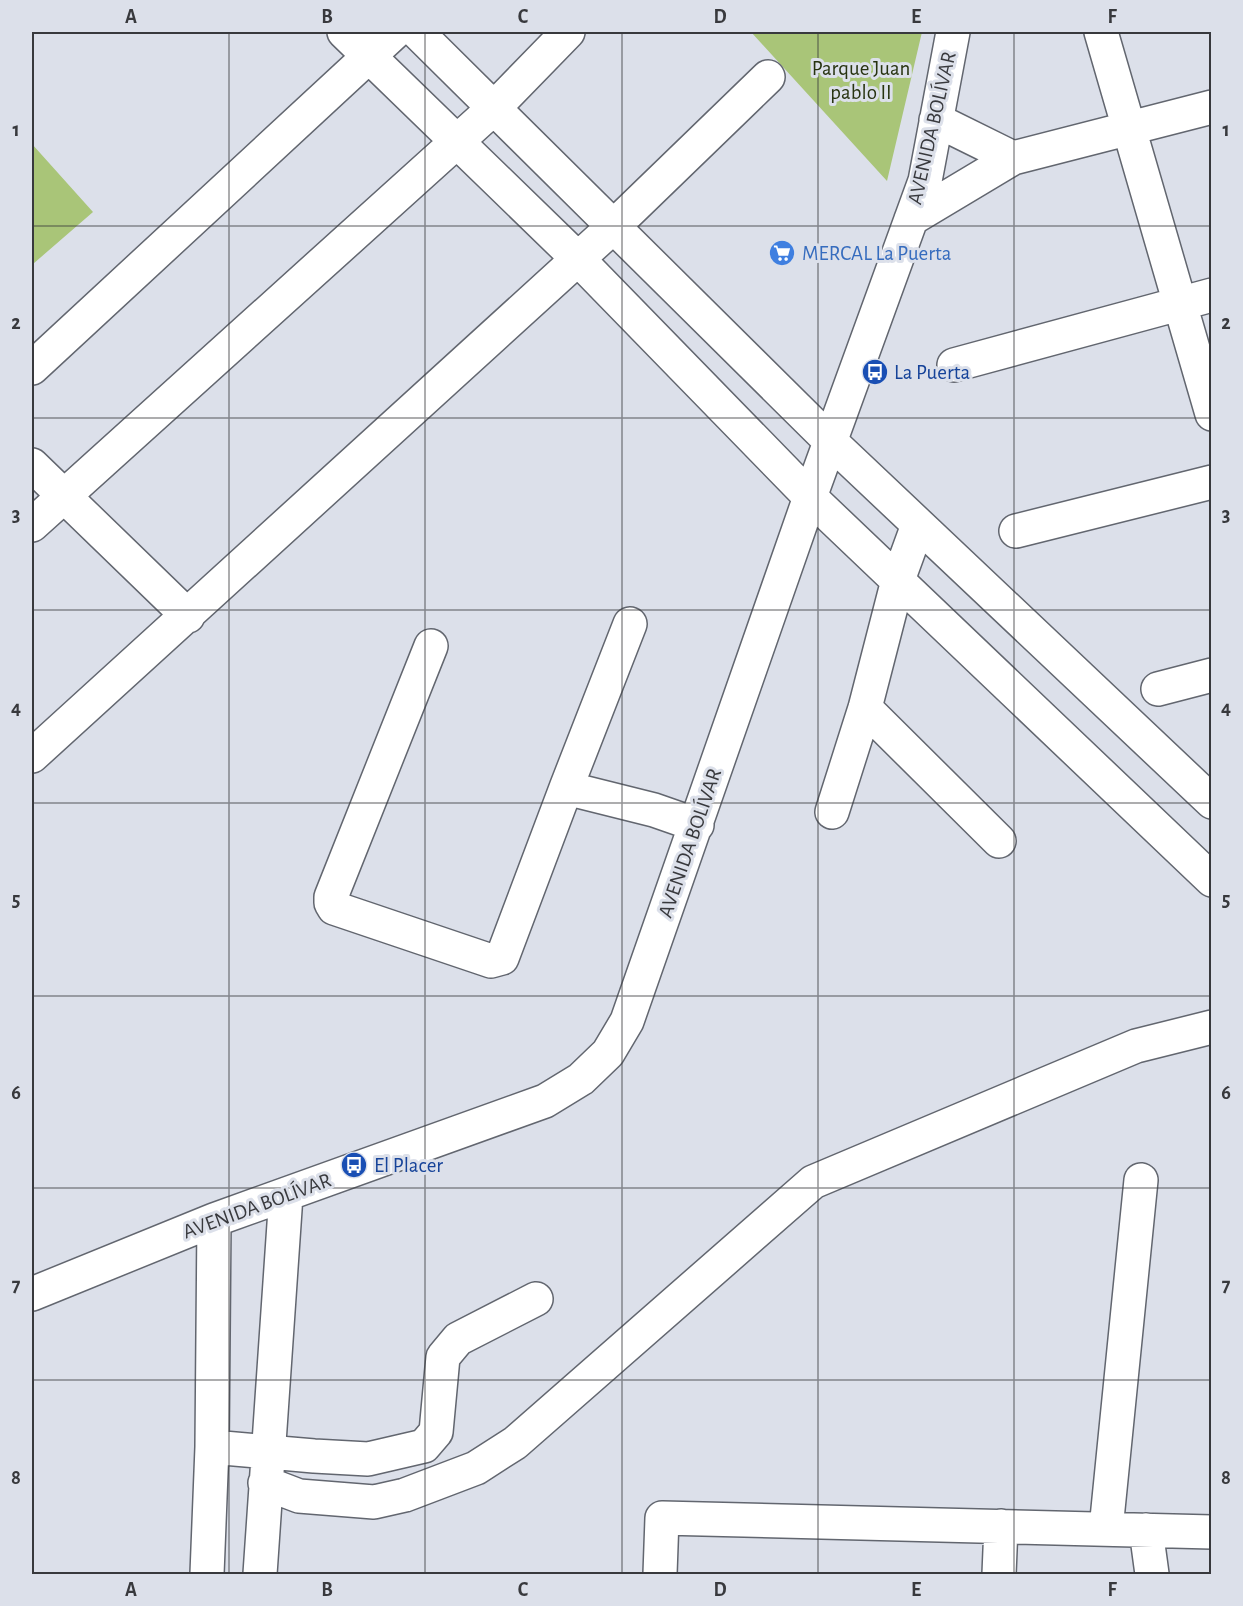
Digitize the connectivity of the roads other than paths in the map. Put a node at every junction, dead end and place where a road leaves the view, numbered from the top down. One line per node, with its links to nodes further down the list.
1 (344, 32): 7 (street)
2 (395, 32): 7 (street)
3 (417, 32): 10 (street)
4 (568, 32): 10 (street)
5 (953, 32): 11 (street, AVENIDA BOLÍVAR)
6 (1101, 32): 12 (street)
7 (370, 55): 13 (street); 20 (street)
8 (768, 77): 16 (street)
9 (1212, 107): 12 (street)
10 (495, 108): 13 (street); 16 (street)
11 (936, 120): 14 (street); 15 (street, AVENIDA BOLÍVAR)
12 (1130, 127): 14 (street); 18 (street)
13 (457, 141): 17 (street); 25 (street)
14 (1013, 158): 15 (street)
15 (911, 219): 22 (street, AVENIDA BOLÍVAR)
16 (614, 226): 17 (street); 22 (street)
17 (578, 259): 26 (street); 31 (street)
18 (1196, 299): 19 (street); 21 (street)
19 (954, 365)
20 (32, 368)
21 (1212, 414)
22 (830, 441): 26 (street, AVENIDA BOLÍVAR); 28 (street)
23 (32, 465): 25 (street)
24 (1212, 482): 29 (street)
25 (63, 496): 27 (street); 31 (street)
26 (810, 497): 30 (street); 41 (street, AVENIDA BOLÍVAR)
27 (32, 525)
28 (918, 525): 30 (street); 39 (street)
29 (1016, 531)
30 (898, 580): 36 (street); 43 (street)
31 (188, 616): 37 (street)
32 (630, 624): 38 (street)
33 (431, 646): 38 (street)
34 (1212, 675): 35 (street)
35 (1158, 689)
36 (865, 708): 40 (street); 42 (street)
37 (32, 756)
38 (566, 788): 41 (street)
39 (1212, 802)
40 (832, 812)
41 (697, 825): 46 (street, AVENIDA BOLÍVAR)
42 (999, 841)
43 (1212, 880)
44 (1212, 1027): 51 (street)
45 (1141, 1180): 53 (street)
46 (286, 1195): 47 (street, AVENIDA BOLÍVAR); 51 (street)
47 (214, 1220): 48 (street, AVENIDA BOLÍVAR); 50 (street)
48 (32, 1294)
49 (536, 1299): 51 (street)
50 (212, 1447): 51 (street); 56 (street)
51 (267, 1467): 57 (street)
52 (1001, 1527): 53 (street); 58 (street); 59 (street)
53 (1106, 1529): 54 (street)
54 (1146, 1530): 55 (street); 60 (street)
55 (1212, 1532)
56 (207, 1575)
57 (260, 1575)
58 (660, 1575)
59 (999, 1575)
60 (1152, 1575)

